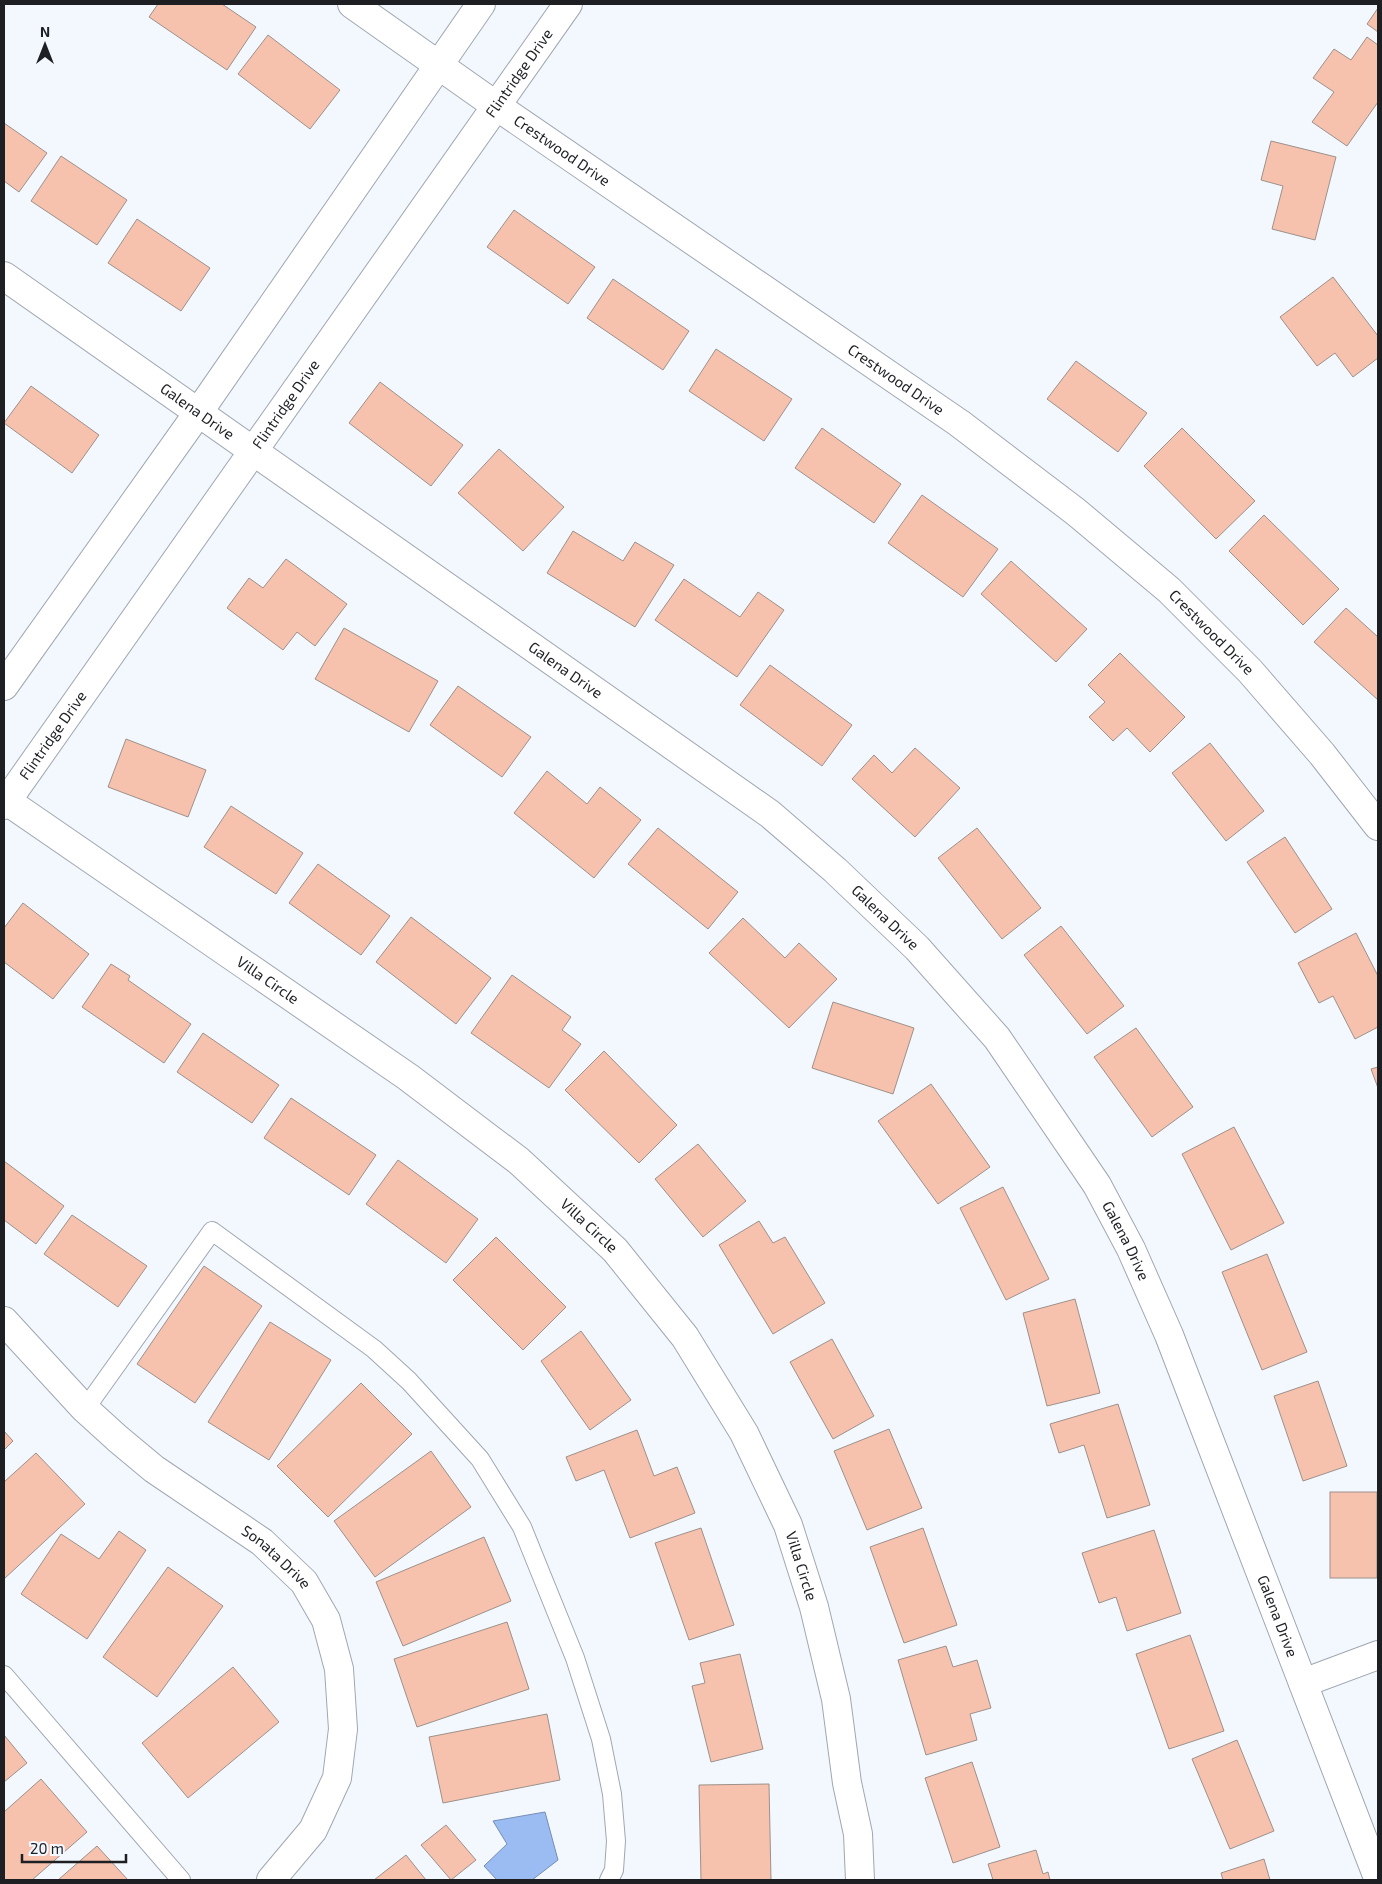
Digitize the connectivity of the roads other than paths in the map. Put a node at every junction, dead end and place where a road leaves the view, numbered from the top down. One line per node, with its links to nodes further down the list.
1 (352, 4): 4 (street, Crestwood Drive)
2 (481, 4): 4 (street)
3 (568, 4): 5 (street, Flintridge Drive)
4 (437, 64): 5 (street, Crestwood Drive); 7 (street)
5 (495, 105): 8 (street, Flintridge Drive); 11 (street, Crestwood Drive)
6 (4, 276): 7 (street, Galena Drive)
7 (198, 413): 8 (street, Galena Drive); 9 (street)
8 (252, 450): 10 (street, Flintridge Drive); 16 (street, Galena Drive)
9 (4, 686)
10 (5, 802): 21 (street, Villa Circle)
11 (1378, 826)
12 (4, 1321): 13 (street, Sonata Drive)
13 (85, 1410): 19 (street, Sonata Drive); 20 (lane)
14 (1378, 1655): 16 (street)
15 (4, 1675): 18 (lane)
16 (1304, 1683): 17 (street, Galena Drive)
17 (1378, 1878)
18 (181, 1880)
19 (271, 1880)
20 (609, 1880)
21 (860, 1880)

